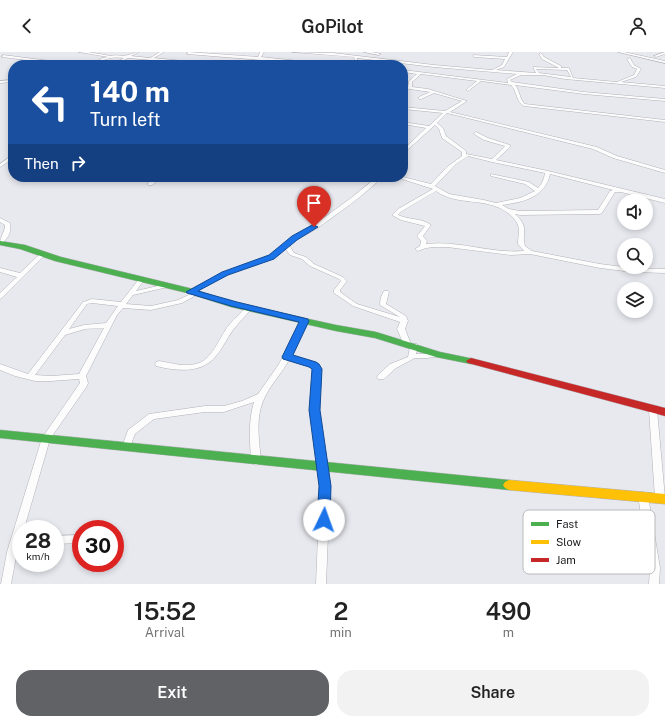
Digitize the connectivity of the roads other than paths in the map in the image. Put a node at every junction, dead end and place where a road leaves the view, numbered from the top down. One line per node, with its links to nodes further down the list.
1 (14, 52): 22 (street)
2 (81, 52): 21 (street)
3 (122, 52): 21 (street)
4 (137, 52): 23 (street)
5 (162, 52): 28 (street)
6 (262, 52): 25 (street)
7 (294, 52): 8 (street)
8 (305, 52): 9 (street)
9 (313, 52): 24 (street); 36 (street)
10 (358, 52): 24 (street)
11 (366, 52): 17 (street)
12 (466, 52): 19 (street)
13 (511, 52): 26 (street)
14 (620, 52): 27 (street)
15 (660, 52): 18 (street)
16 (189, 53): 25 (street)
17 (379, 53): 29 (street)
18 (665, 53): 27 (street)
19 (475, 54): 26 (street); 41 (street)
20 (541, 54): 43 (street)
21 (113, 56): 23 (street); 32 (street)
22 (1, 57): 31 (street)
23 (127, 57): 28 (street); 33 (street)
24 (356, 57): 29 (street); 37 (street)
25 (259, 58): 35 (street)
26 (508, 58): 44 (street)
27 (655, 58): 39 (street)
28 (151, 59): 34 (street)
29 (373, 59): 38 (street)
30 (629, 59): 53 (street)
31 (30, 60)
32 (105, 60)
33 (122, 60)
34 (158, 60)
35 (277, 60)
36 (316, 60)
37 (356, 60)
38 (381, 60)
39 (665, 60)
40 (408, 63): 42 (street)
41 (470, 65): 42 (street); 44 (street)
42 (430, 66): 46 (street)
43 (564, 68): 48 (street); 49 (street)
44 (492, 71): 47 (street); 50 (street); 51 (street)
45 (408, 72): 46 (street)
46 (420, 73): 50 (street); 56 (street)
47 (520, 74): 48 (street); 52 (street)
48 (538, 74): 53 (street)
49 (572, 77)
50 (460, 78): 51 (street)
51 (482, 80): 52 (street); 58 (street)
52 (511, 83): 61 (street); 64 (street)
53 (616, 83): 55 (street)
54 (428, 84): 57 (street)
55 (665, 87)
56 (410, 88): 57 (street)
57 (421, 89): 59 (street)
58 (468, 90)
59 (434, 92): 60 (street); 63 (street)
60 (420, 98)
61 (665, 100)
62 (408, 108): 63 (street)
63 (446, 112): 65 (street); 73 (street)
64 (664, 118)
65 (435, 123): 67 (street); 70 (street)
66 (408, 124): 67 (street)
67 (429, 128): 69 (street)
68 (476, 134): 71 (street)
69 (408, 147)
70 (464, 156): 71 (street); 79 (street)
71 (492, 161): 72 (street)
72 (548, 172): 80 (street); 81 (street)
73 (665, 172)
74 (493, 175): 81 (street)
75 (408, 180): 79 (street)
76 (153, 182): 78 (street)
77 (374, 182): 87 (street)
78 (150, 184)
79 (434, 188): 83 (street); 88 (street)
80 (621, 190): 82 (street); 84 (street)
81 (538, 191): 83 (street)
82 (665, 201)
83 (496, 204): 84 (street)
84 (509, 211): 88 (street)
85 (0, 220): 86 (street)
86 (0, 242): 89 (street)
87 (286, 246): 95 (street); 102 (street)
88 (530, 252): 91 (street)
89 (43, 254): 92 (street); 93 (street)
90 (0, 270): 92 (street)
91 (665, 271)
92 (22, 276): 98 (street)
93 (141, 280): 94 (street); 97 (street)
94 (166, 286): 95 (street); 97 (street)
95 (193, 292): 99 (street); 100 (street)
96 (386, 292): 102 (street)
97 (130, 294): 99 (street)
98 (0, 297)
99 (122, 305): 103 (street); 104 (street)
100 (249, 308): 101 (street); 109 (street)
101 (305, 321): 105 (street); 108 (street)
102 (404, 321): 105 (street)
103 (109, 325): 104 (street); 111 (street)
104 (61, 334): 112 (street)
105 (411, 345): 106 (street); 107 (street)
106 (437, 354): 107 (street); 115 (street)
107 (412, 356): 113 (street)
108 (287, 357): 114 (street); 121 (street)
109 (159, 364)
110 (0, 367): 112 (street)
111 (82, 376): 112 (street); 118 (street)
112 (30, 377)
113 (381, 377)
114 (260, 396): 119 (street); 120 (street)
115 (653, 410): 116 (street); 123 (street)
116 (665, 412)
117 (0, 434): 118 (street)
118 (46, 438): 119 (street); 125 (street)
119 (126, 447): 120 (street)
120 (256, 460): 121 (street)
121 (322, 467): 122 (street); 128 (street)
122 (644, 496): 123 (street); 124 (street)
123 (662, 498)
124 (646, 510)
125 (23, 520)
126 (12, 552): 127 (street)
127 (6, 584)
128 (321, 584)

